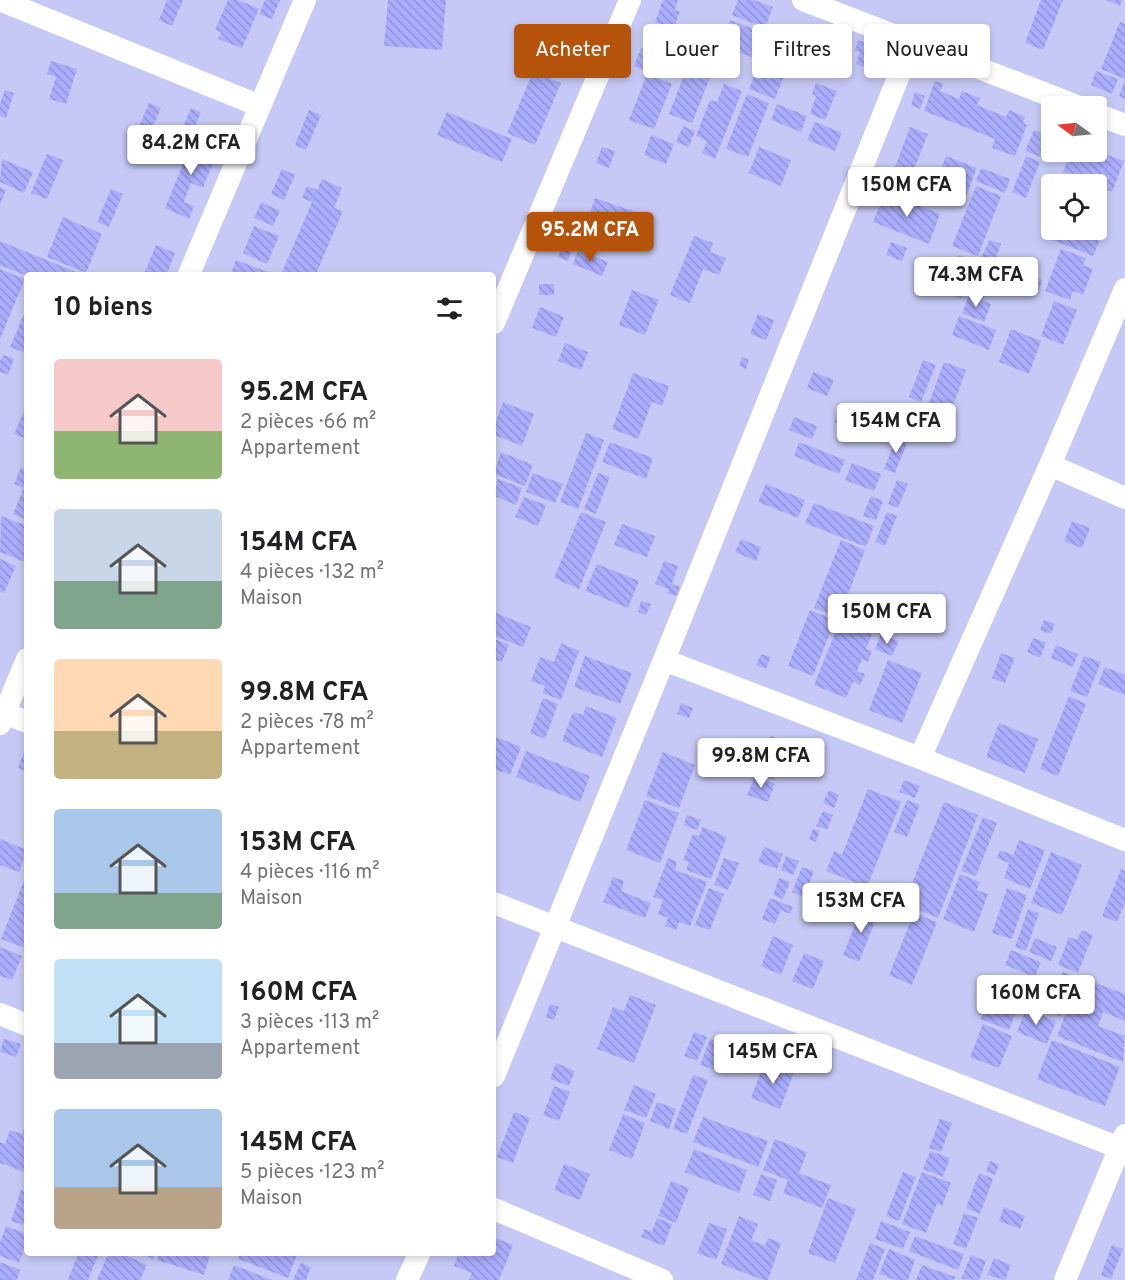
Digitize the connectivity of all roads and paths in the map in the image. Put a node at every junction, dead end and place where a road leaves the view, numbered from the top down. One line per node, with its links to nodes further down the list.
1 (305, 0): 9 (street)
2 (630, 0): 14 (street)
3 (803, 0): 5 (street)
4 (2, 7): 9 (street)
5 (864, 24)
6 (990, 73): 8 (street)
7 (898, 78): 17 (street)
8 (1051, 96)
9 (260, 106): 12 (street)
10 (1107, 118): 11 (street)
11 (1125, 125)
12 (190, 272)
13 (1125, 289): 15 (street)
14 (496, 318)
15 (1050, 465): 16 (street); 21 (street)
16 (1125, 498)
17 (664, 660): 21 (street); 24 (street)
18 (24, 667): 19 (street)
19 (2, 716): 20 (street)
20 (24, 721)
21 (920, 758): 22 (street)
22 (1125, 840)
23 (496, 904): 24 (street)
24 (554, 926): 27 (street); 28 (street)
25 (0, 1014): 26 (street)
26 (24, 1024)
27 (496, 1071)
28 (1123, 1144): 33 (street)
29 (496, 1210): 32 (street)
30 (418, 1256): 31 (street)
31 (407, 1280)
32 (662, 1280)
33 (1065, 1280)

